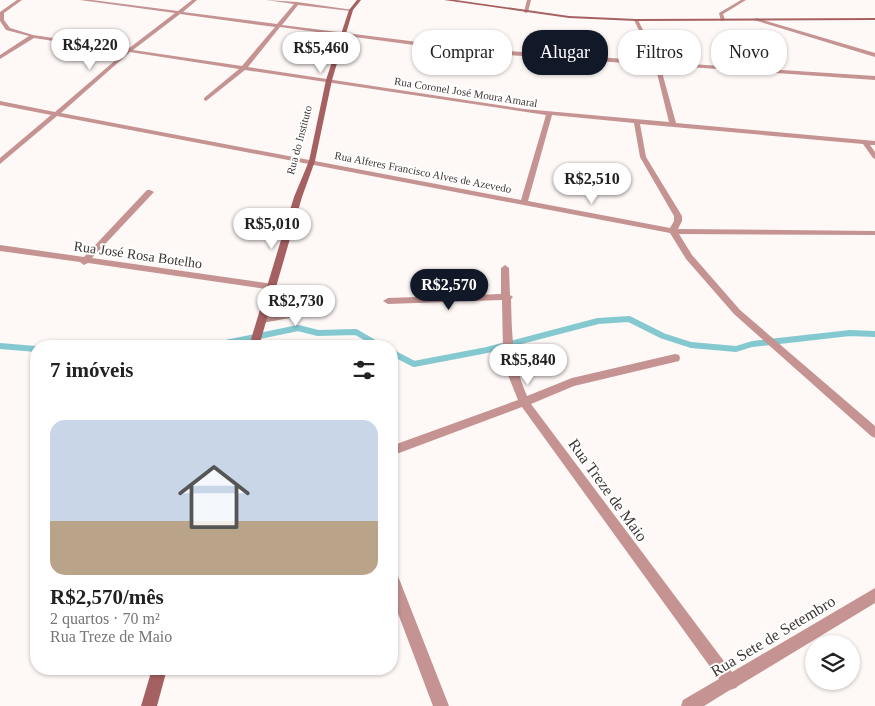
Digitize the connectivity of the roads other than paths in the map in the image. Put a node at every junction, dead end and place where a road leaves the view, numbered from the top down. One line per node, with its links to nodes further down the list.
1 (20, 0): 20 (street, Rua Coronel José Moura Amaral)
2 (82, 0): 11 (street)
3 (195, 0): 11 (street)
4 (268, 0): 9 (street)
5 (359, 0): 10 (main road, Rua do Instituto)
6 (446, 0): 12 (main road)
7 (529, 0): 12 (street)
8 (744, 0): 14 (street)
9 (297, 3): 10 (street); 17 (street)
10 (351, 10): 19 (main road, Rua do Instituto)
11 (179, 12): 17 (street); 21 (street)
12 (526, 12): 13 (main road)
13 (636, 20): 14 (main road); 18 (street)
14 (723, 20): 15 (main road)
15 (756, 20): 16 (main road); 22 (street)
16 (875, 20)
17 (278, 25): 19 (street); 26 (street)
18 (641, 30)
19 (344, 33): 24 (street); 29 (main road, Rua do Instituto)
20 (33, 36): 21 (street, Rua Coronel José Moura Amaral); 23 (street)
21 (131, 50): 26 (street, Rua Coronel José Moura Amaral); 32 (street)
22 (875, 55)
23 (0, 56)
24 (618, 60)
25 (701, 65): 28 (street)
26 (244, 68): 29 (street, Rua Coronel José Moura Amaral); 30 (street)
27 (660, 75): 35 (street)
28 (875, 78)
29 (330, 80): 33 (street, Rua Coronel José Moura Amaral); 39 (main road, Rua do Instituto)
30 (206, 99)
31 (0, 103): 32 (street, Rua Alferes Francisco Alves de Azevedo)
32 (57, 114): 39 (street, Rua Alferes Francisco Alves de Azevedo); 40 (street)
33 (549, 114): 34 (street, Rua Coronel José Moura Amaral); 42 (street)
34 (637, 122): 35 (street, Rua Coronel José Moura Amaral); 43 (street)
35 (673, 125): 36 (street, Rua Coronel José Moura Amaral)
36 (866, 143): 37 (street, Rua Coronel José Moura Amaral); 38 (street)
37 (875, 143)
38 (875, 157)
39 (312, 161): 42 (street, Rua Alferes Francisco Alves de Azevedo); 48 (main road, Rua do Instituto)
40 (0, 162)
41 (150, 192): 46 (street)
42 (524, 204): 43 (street, Rua Alferes Francisco Alves de Azevedo)
43 (673, 231): 44 (street, Rua Alferes Francisco Alves de Azevedo); 56 (street)
44 (875, 233)
45 (0, 248): 46 (street, Rua José Rosa Botelho)
46 (84, 262): 48 (street, Rua José Rosa Botelho)
47 (505, 268): 49 (street, Rua Treze de Maio)
48 (273, 287): 52 (main road, Rua do Instituto)
49 (508, 297): 50 (street); 55 (street, Rua Treze de Maio)
50 (388, 301)
51 (325, 309): 52 (street)
52 (262, 320): 53 (main road, Rua do Instituto)
53 (256, 340)
54 (675, 358): 55 (street)
55 (524, 402): 57 (street); 61 (street, Rua Treze de Maio)
56 (875, 432)
57 (398, 449)
58 (398, 594): 63 (street)
59 (875, 595): 61 (street, Rua Sete de Setembro)
60 (157, 675): 62 (main road)
61 (730, 682): 64 (street, Rua Sete de Setembro)
62 (149, 706)
63 (442, 706)
64 (689, 706)

